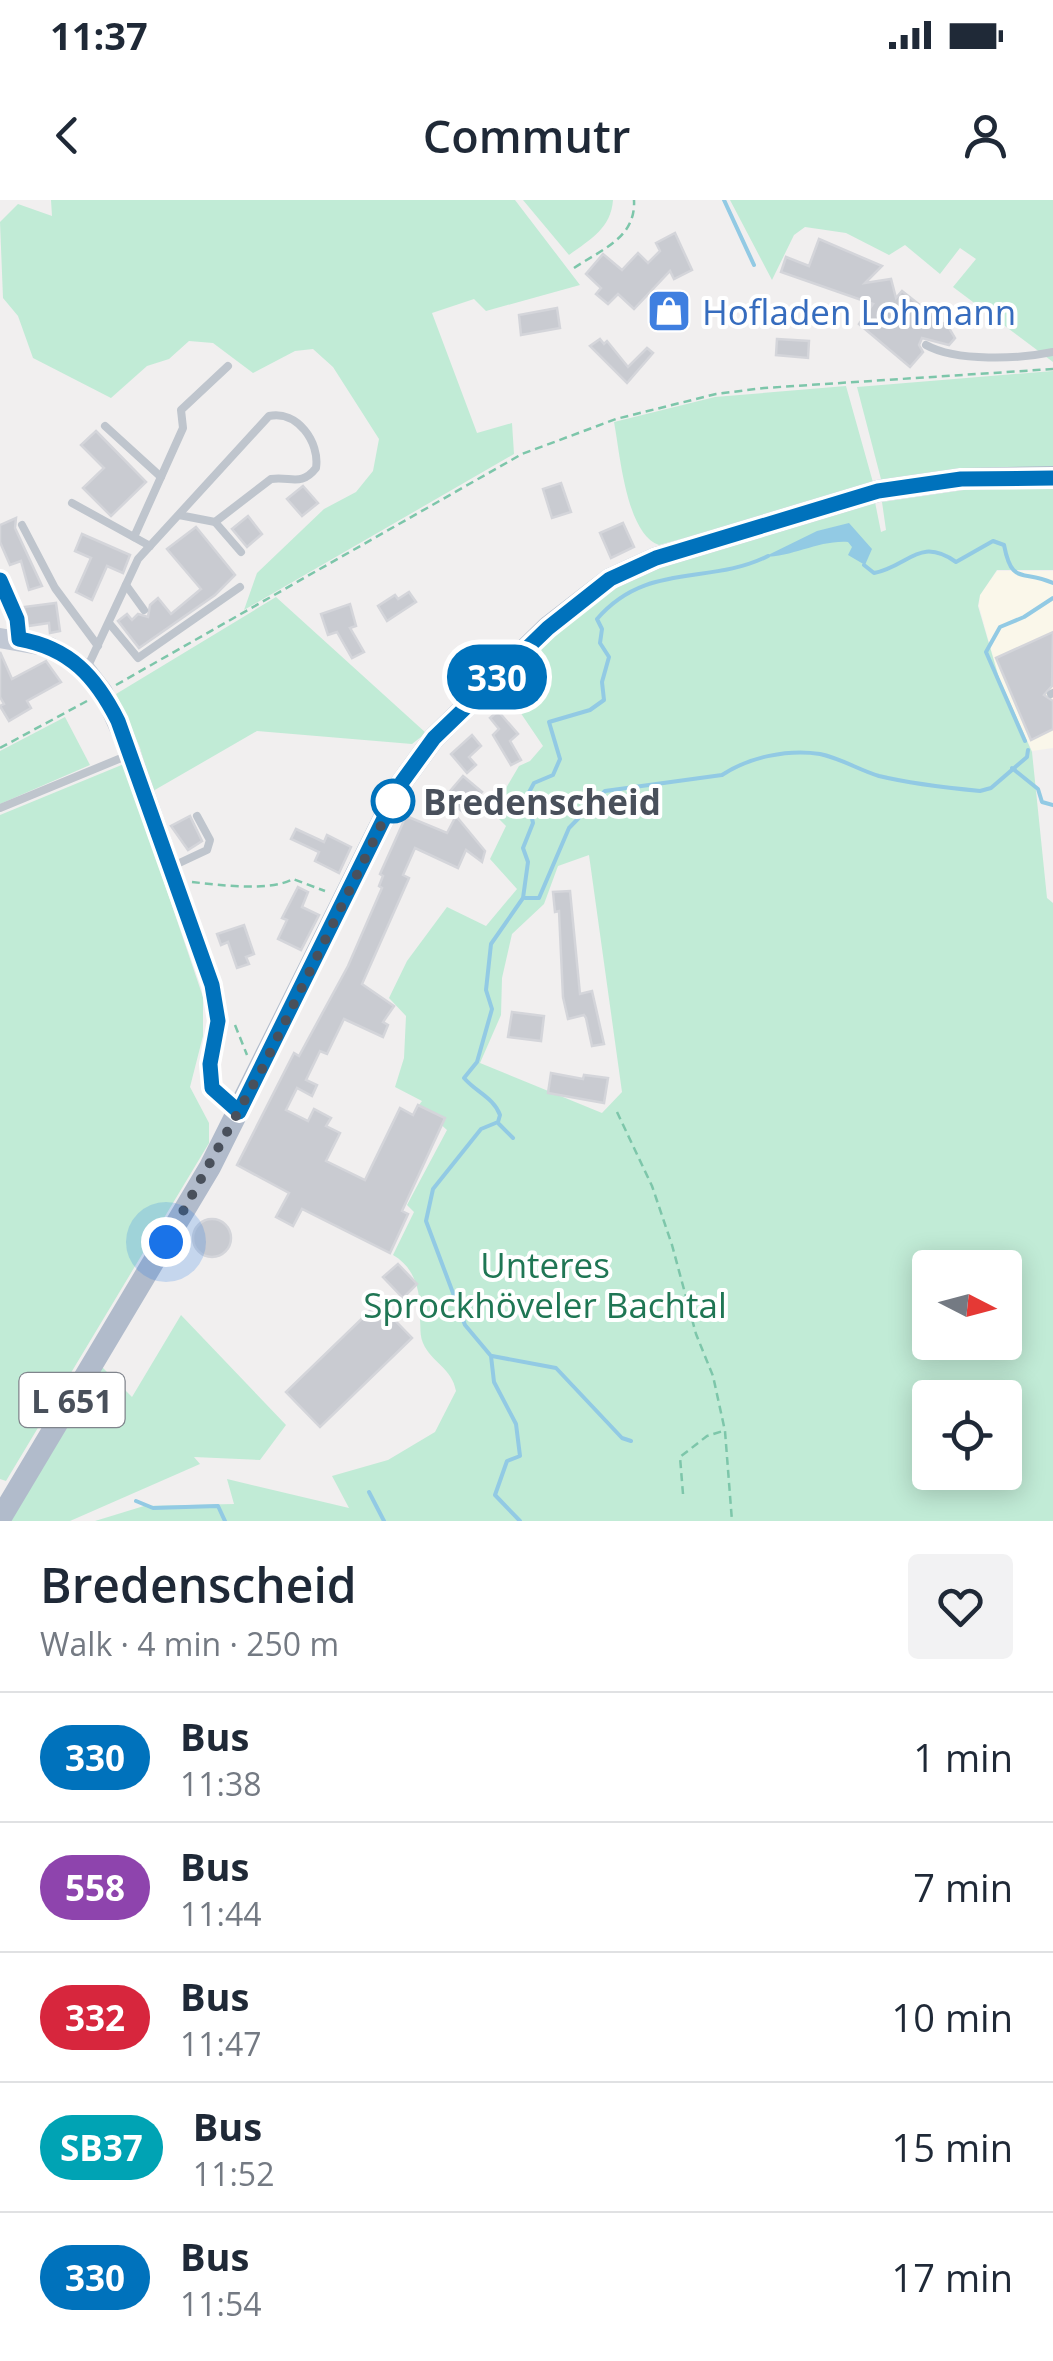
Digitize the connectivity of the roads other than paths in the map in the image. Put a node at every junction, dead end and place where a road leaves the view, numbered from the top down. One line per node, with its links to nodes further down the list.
1 (926, 345): 2 (lane)
2 (1053, 352)
3 (228, 366): 5 (lane)
4 (106, 426): 5 (lane)
5 (161, 477): 11 (lane)
6 (1053, 478): 26 (main road, L 651)
7 (72, 504): 11 (lane)
8 (179, 515): 9 (lane); 9 (lane); 12 (lane)
9 (215, 522): 13 (lane)
10 (22, 526): 20 (lane)
11 (134, 537): 12 (lane)
12 (150, 546): 15 (lane)
13 (241, 552)
14 (0, 580): 19 (street)
15 (126, 585): 17 (lane); 18 (lane)
16 (240, 587): 18 (lane)
17 (144, 610)
18 (108, 623): 20 (lane)
19 (10, 638): 21 (main road)
20 (98, 646): 21 (lane)
21 (86, 670): 22 (main road)
22 (130, 754): 23 (lane); 25 (main road)
23 (0, 808)
24 (197, 816): 25 (lane)
25 (173, 874): 26 (main road)
26 (239, 1112): 27 (main road, L 651)
27 (0, 1520)

